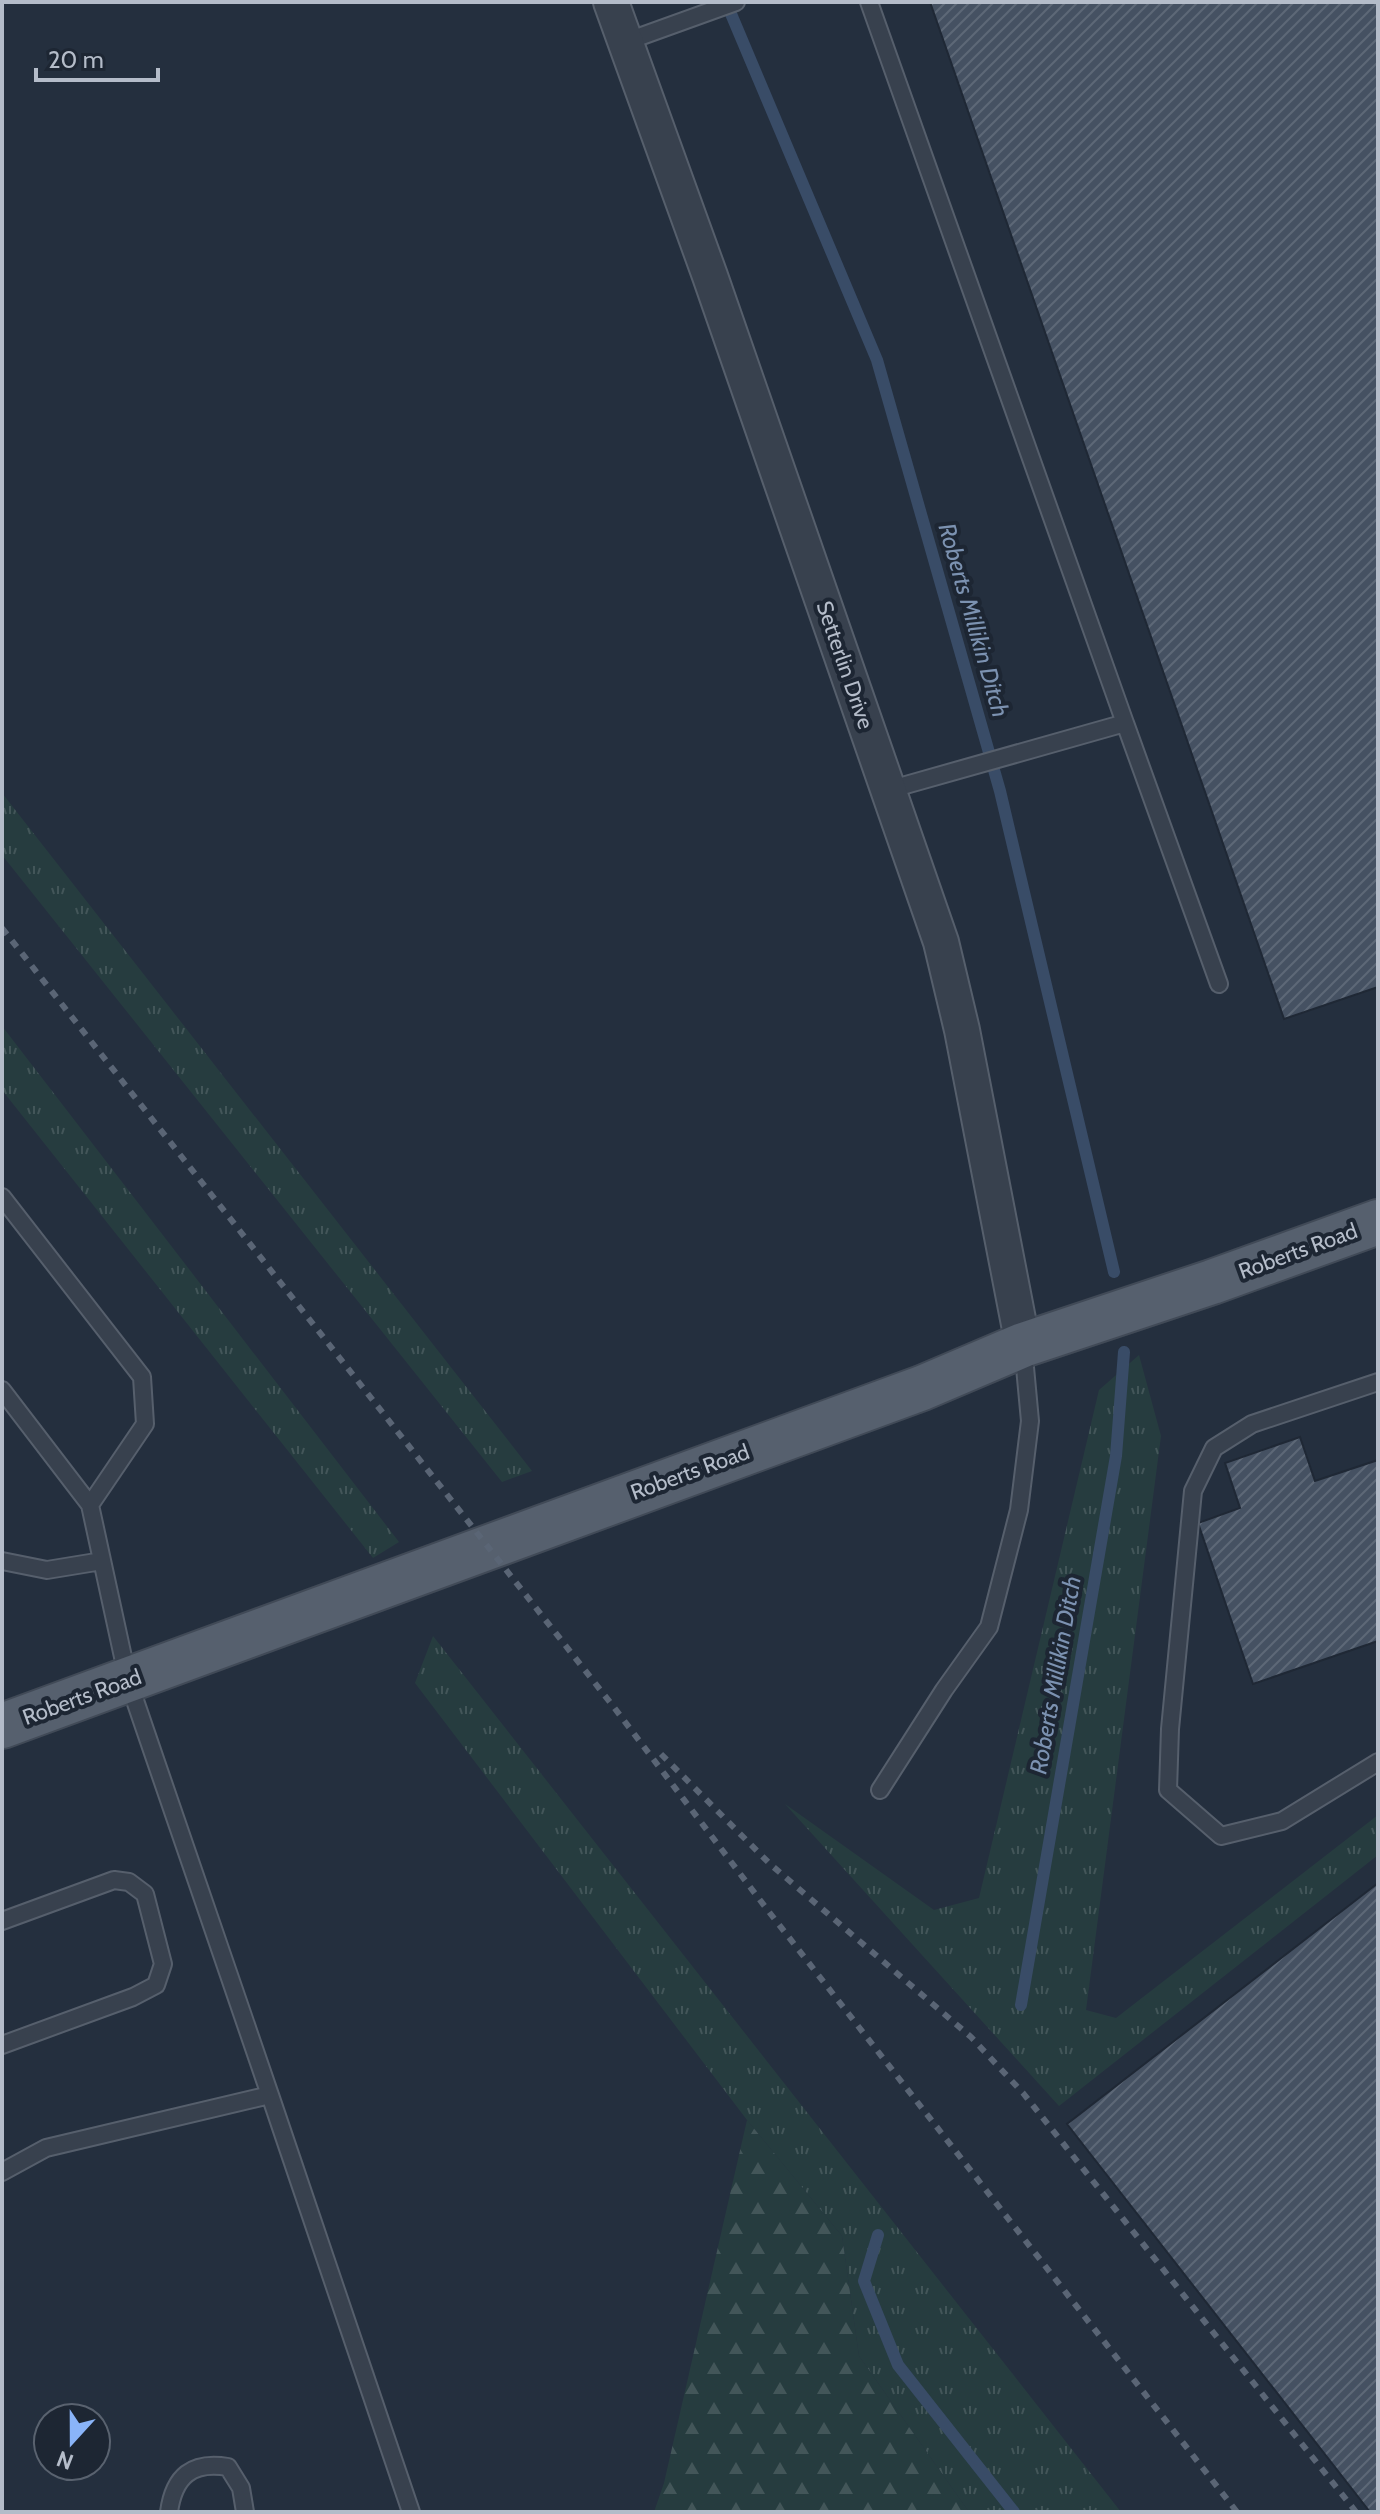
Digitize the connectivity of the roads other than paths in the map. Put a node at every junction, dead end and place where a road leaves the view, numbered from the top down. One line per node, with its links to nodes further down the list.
1 (611, 2): 4 (street, Setterlin Drive)
2 (736, 2): 4 (lane)
3 (869, 2): 5 (lane)
4 (625, 42): 6 (street, Setterlin Drive)
5 (1125, 723): 6 (lane); 7 (lane)
6 (888, 790): 10 (street, Setterlin Drive)
7 (1219, 984)
8 (2, 1197): 13 (lane)
9 (1378, 1222): 10 (main road, Roberts Road)
10 (1023, 1345): 16 (main road, Roberts Road); 19 (lane)
11 (1378, 1382): 18 (lane)
12 (2, 1390): 13 (lane)
13 (90, 1505): 15 (lane)
14 (2, 1561): 15 (lane)
15 (102, 1561): 16 (lane)
16 (128, 1680): 17 (main road, Roberts Road); 22 (lane)
17 (2, 1726)
18 (1378, 1762)
19 (880, 1790)
20 (2, 1921): 21 (lane)
21 (2, 2045)
22 (270, 2095): 23 (lane); 26 (lane)
23 (2, 2172)
24 (169, 2512): 25 (lane)
25 (245, 2512)
26 (411, 2512)

